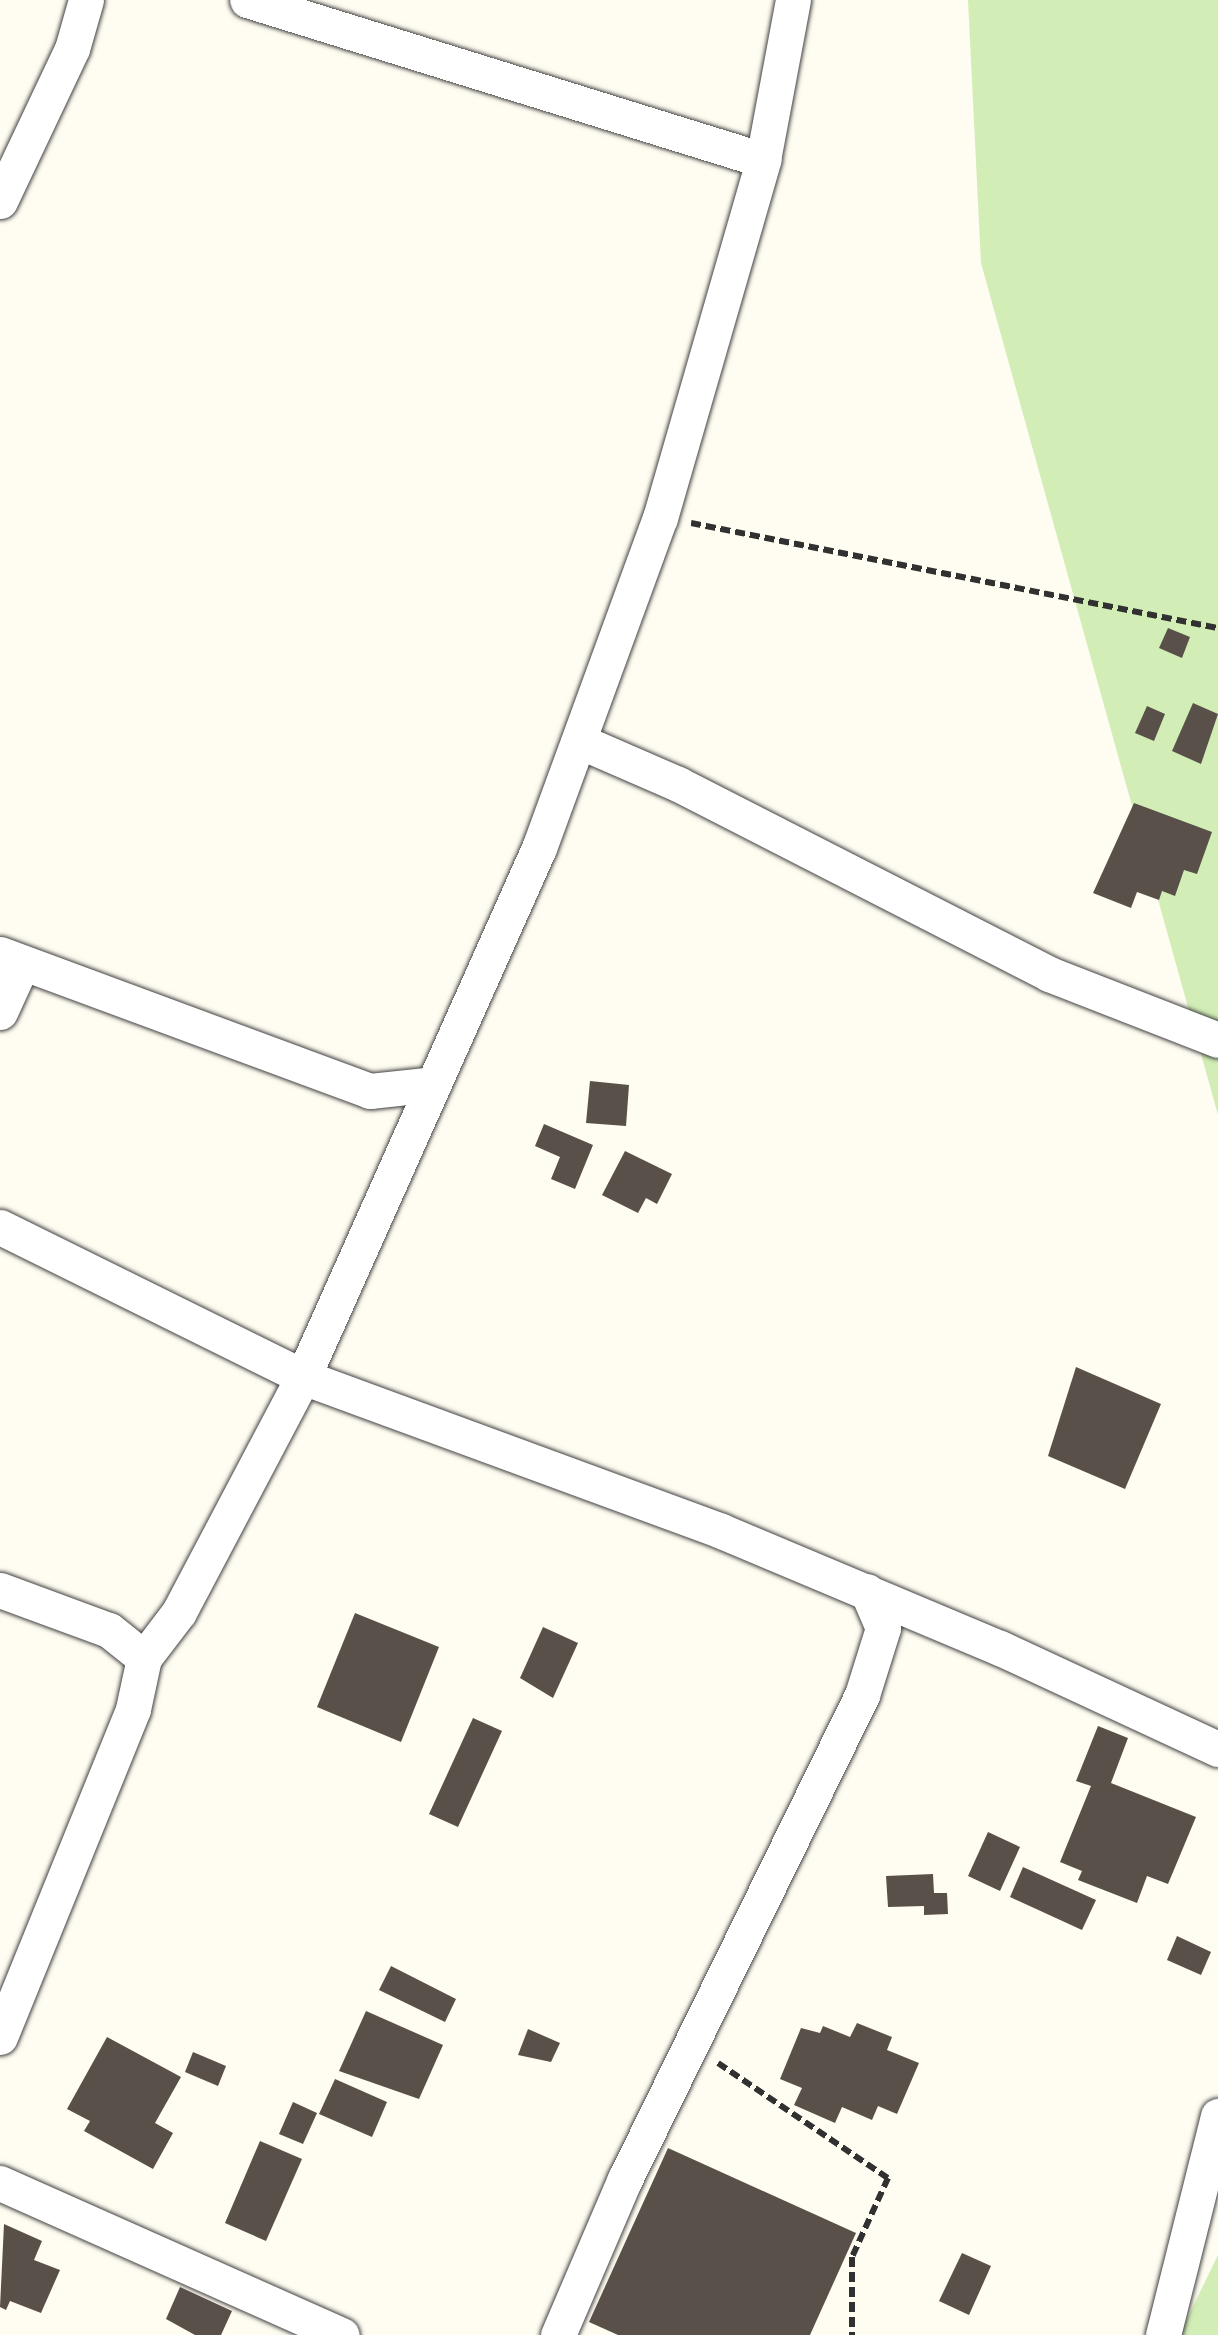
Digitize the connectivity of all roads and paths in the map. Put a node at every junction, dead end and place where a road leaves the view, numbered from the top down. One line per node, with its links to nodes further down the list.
1 (86, 0): 5 (street)
2 (247, 0): 4 (street)
3 (793, 0): 4 (street)
4 (763, 160): 6 (street)
5 (0, 201)
6 (660, 518): 7 (path); 8 (street)
7 (1218, 628)
8 (579, 741): 11 (street); 12 (street)
9 (11, 959): 10 (street); 13 (street)
10 (0, 1012)
11 (1218, 1040)
12 (434, 1084): 13 (street); 14 (street)
13 (370, 1091): 14 (street)
14 (408, 1142): 16 (street)
15 (0, 1228): 16 (street)
16 (303, 1377): 18 (street); 19 (street)
17 (0, 1590): 19 (street)
18 (868, 1591): 20 (street); 22 (street)
19 (144, 1658): 21 (street)
20 (1218, 1750)
21 (0, 2037)
22 (694, 2044): 26 (street); 27 (path)
23 (1218, 2116): 28 (street)
24 (0, 2183): 25 (street)
25 (342, 2335)
26 (558, 2335)
27 (852, 2335)
28 (1163, 2335)

